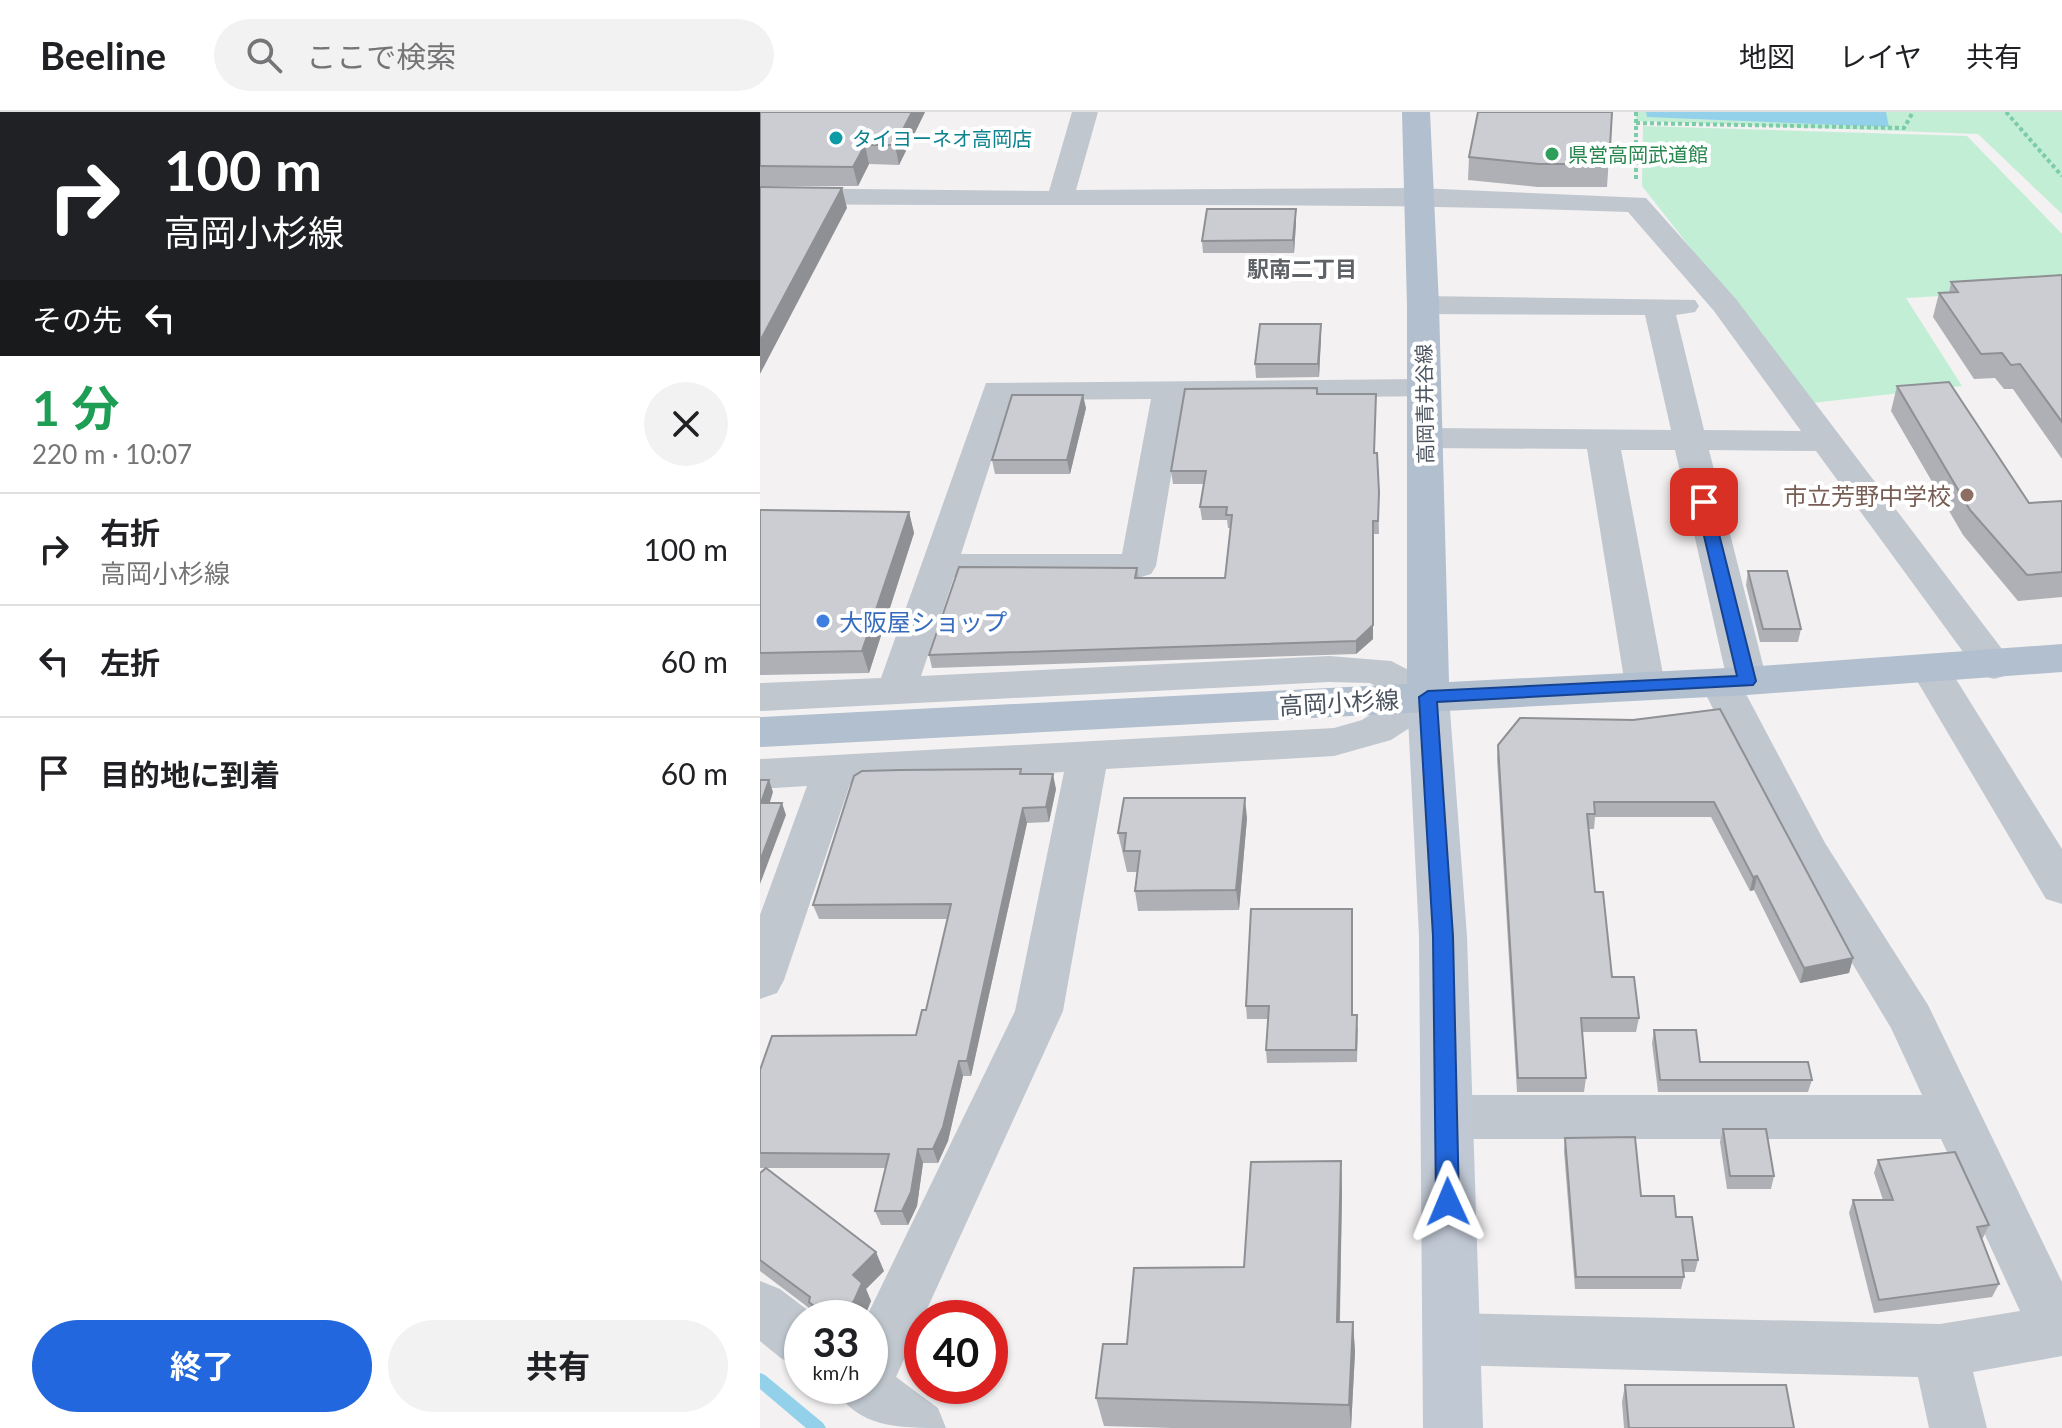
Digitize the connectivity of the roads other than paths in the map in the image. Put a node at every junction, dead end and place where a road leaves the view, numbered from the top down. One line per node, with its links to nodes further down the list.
1 (1085, 112): 5 (street)
2 (1416, 112): 4 (main road, 高岡青井谷線)
3 (760, 196): 5 (street)
4 (1417, 196): 5 (street); 6 (main road, 高岡青井谷線); 7 (street)
5 (1060, 199)
6 (1423, 305): 8 (street); 10 (main road, 高岡青井谷線)
7 (1725, 305): 8 (street); 14 (street)
8 (1658, 306): 13 (street)
9 (1169, 389): 10 (street); 15 (street); 15 (street)
10 (1423, 389): 11 (main road, 高岡青井谷線)
11 (1424, 438): 12 (street); 23 (main road, 高岡青井谷線)
12 (1602, 439): 13 (street); 20 (street)
13 (1690, 440): 14 (street); 19 (street)
14 (1826, 441): 17 (street)
15 (938, 565): 21 (street)
16 (2062, 658): 17 (main road, 高岡小杉線)
17 (1994, 666): 18 (main road, 高岡小杉線)
18 (1930, 669): 19 (main road, 高岡小杉線); 28 (street)
19 (1734, 682): 20 (main road, 高岡小杉線); 31 (street)
20 (1645, 685): 23 (main road, 高岡小杉線)
21 (896, 692): 22 (street); 23 (street)
22 (760, 697)
23 (1428, 697): 24 (main road, 高岡小杉線); 25 (street); 30 (street)
24 (760, 732)
25 (1088, 756): 26 (street); 35 (street)
26 (834, 770): 27 (street); 29 (street)
27 (760, 774)
28 (2062, 887)
29 (760, 980)
30 (1446, 1117): 31 (street); 36 (street)
31 (1957, 1117): 34 (street)
32 (760, 1307): 33 (street)
33 (784, 1326)
34 (2059, 1331): 37 (street)
35 (888, 1332)
36 (1451, 1339): 37 (street); 40 (street)
37 (1940, 1351): 41 (street)
38 (886, 1404): 39 (street)
39 (917, 1428)
40 (1453, 1428)
41 (1958, 1428)

